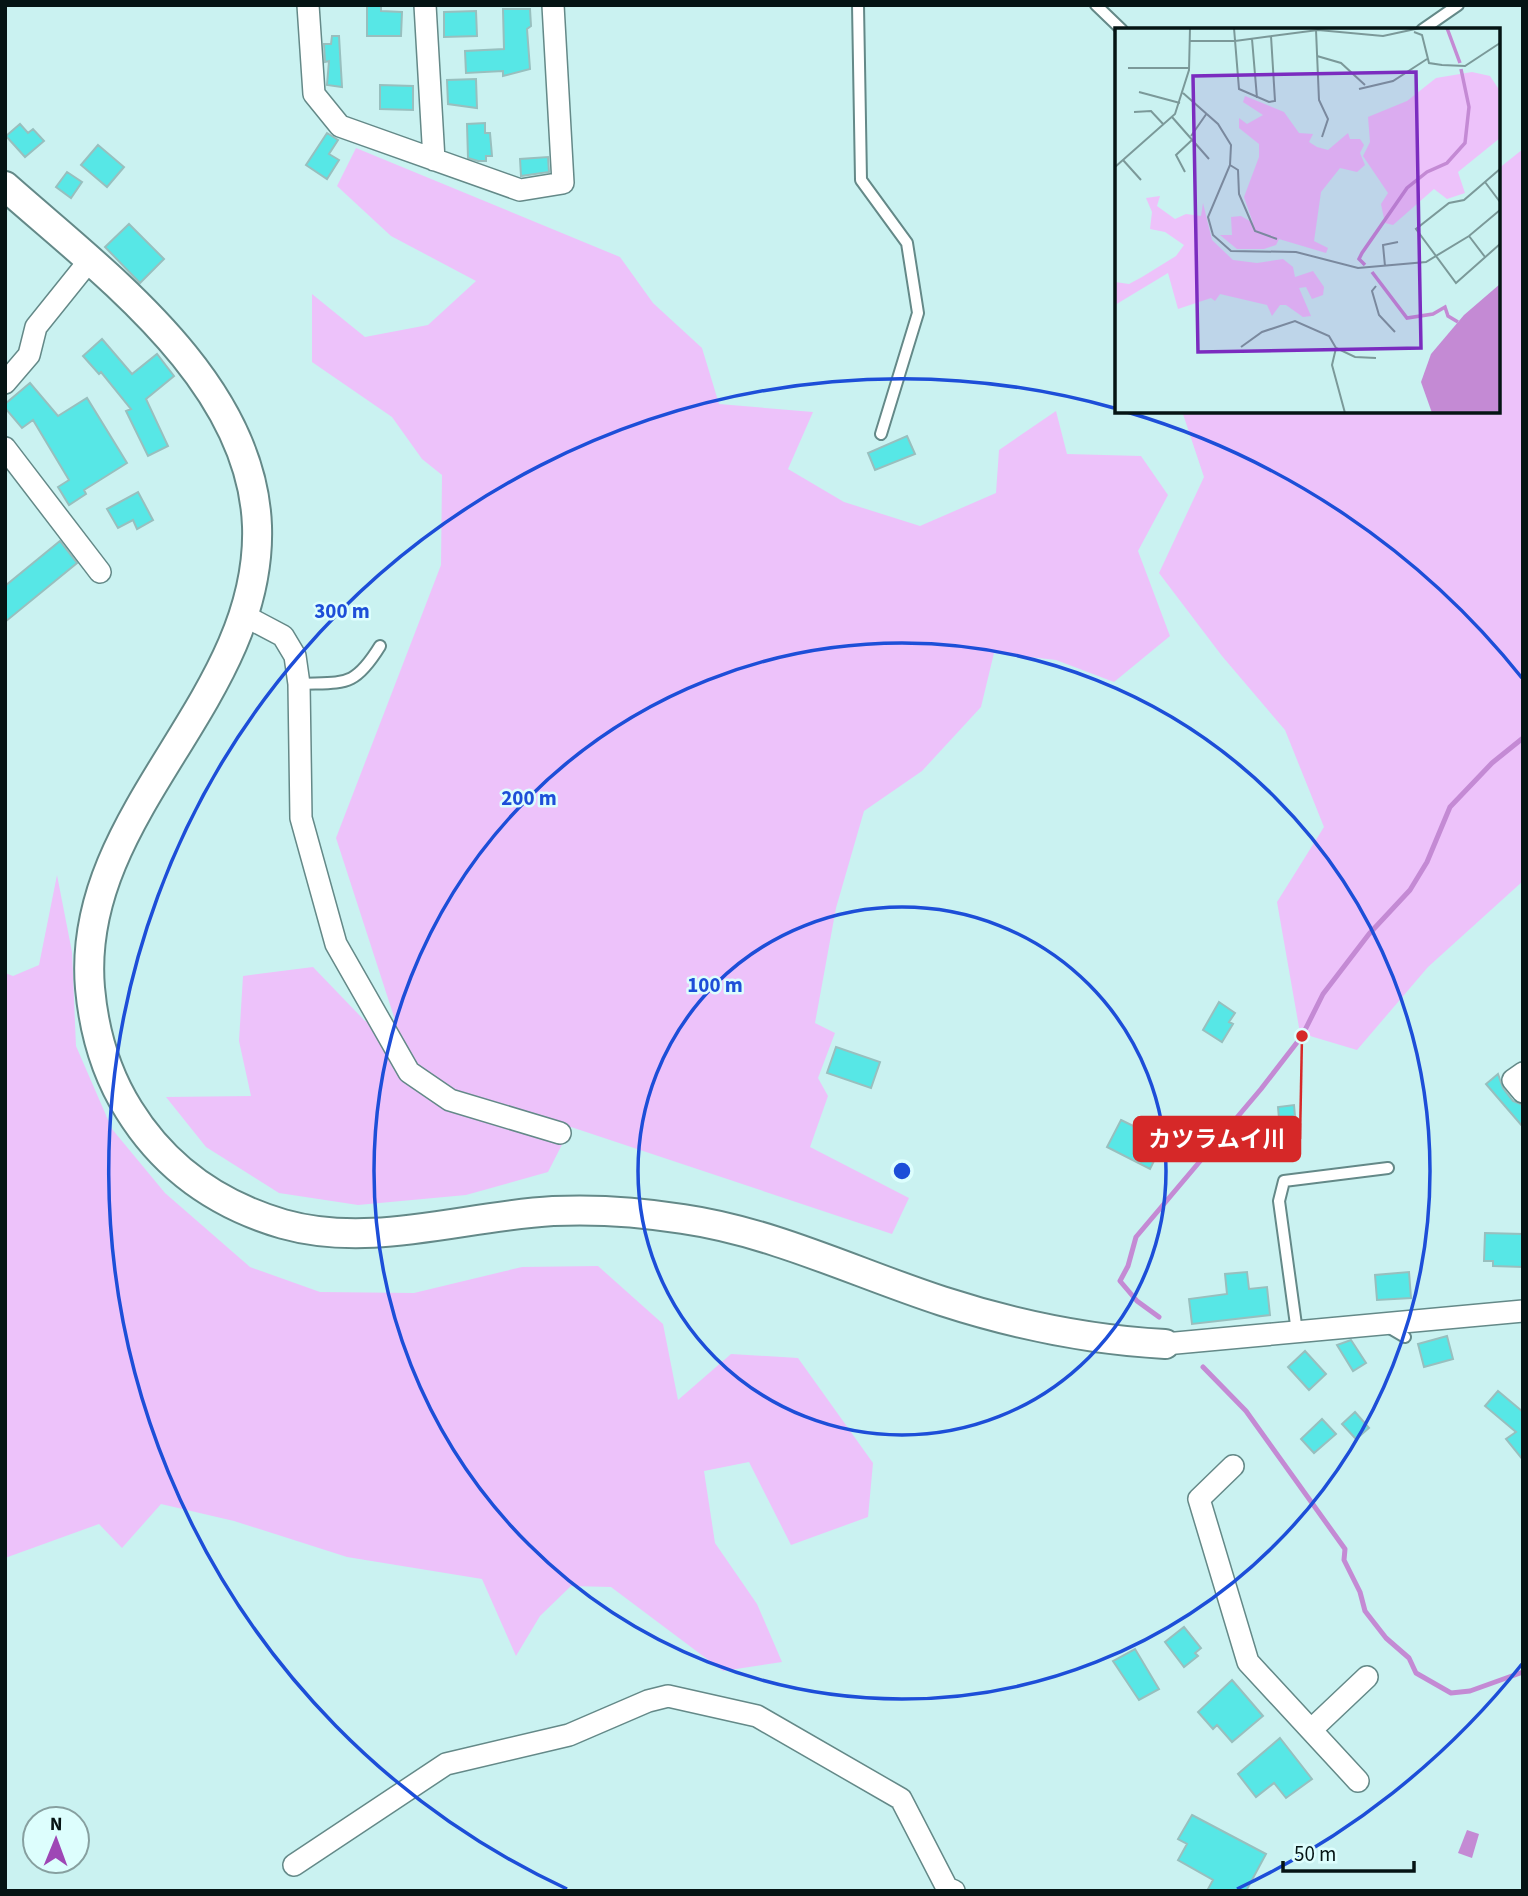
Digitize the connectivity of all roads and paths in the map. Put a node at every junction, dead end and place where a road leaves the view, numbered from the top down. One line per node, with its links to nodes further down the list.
1 (308, 5): 9 (street)
2 (425, 5): 9 (street)
3 (553, 5): 9 (street)
4 (858, 5): 13 (lane)
5 (1096, 5): 7 (lane)
6 (1458, 5): 8 (lane)
7 (1120, 28)
8 (1425, 28)
9 (435, 160)
10 (5, 186): 11 (street)
11 (89, 261): 12 (street); 16 (street)
12 (5, 383)
13 (881, 434)
14 (5, 448): 15 (street)
15 (100, 572)
16 (245, 616): 18 (street); 27 (street)
17 (380, 646): 18 (lane)
18 (299, 684): 21 (street)
19 (1523, 1073): 20 (street)
20 (1523, 1091)
21 (560, 1133)
22 (1388, 1168): 25 (lane)
23 (1523, 1311): 24 (street)
24 (1382, 1324): 25 (street); 26 (lane)
25 (1297, 1332): 27 (street)
26 (1405, 1337)
27 (1165, 1344)
28 (1233, 1466): 30 (street)
29 (1367, 1677): 30 (street)
30 (1311, 1730): 31 (street)
31 (1358, 1781)
32 (294, 1865): 33 (street)
33 (949, 1890)

